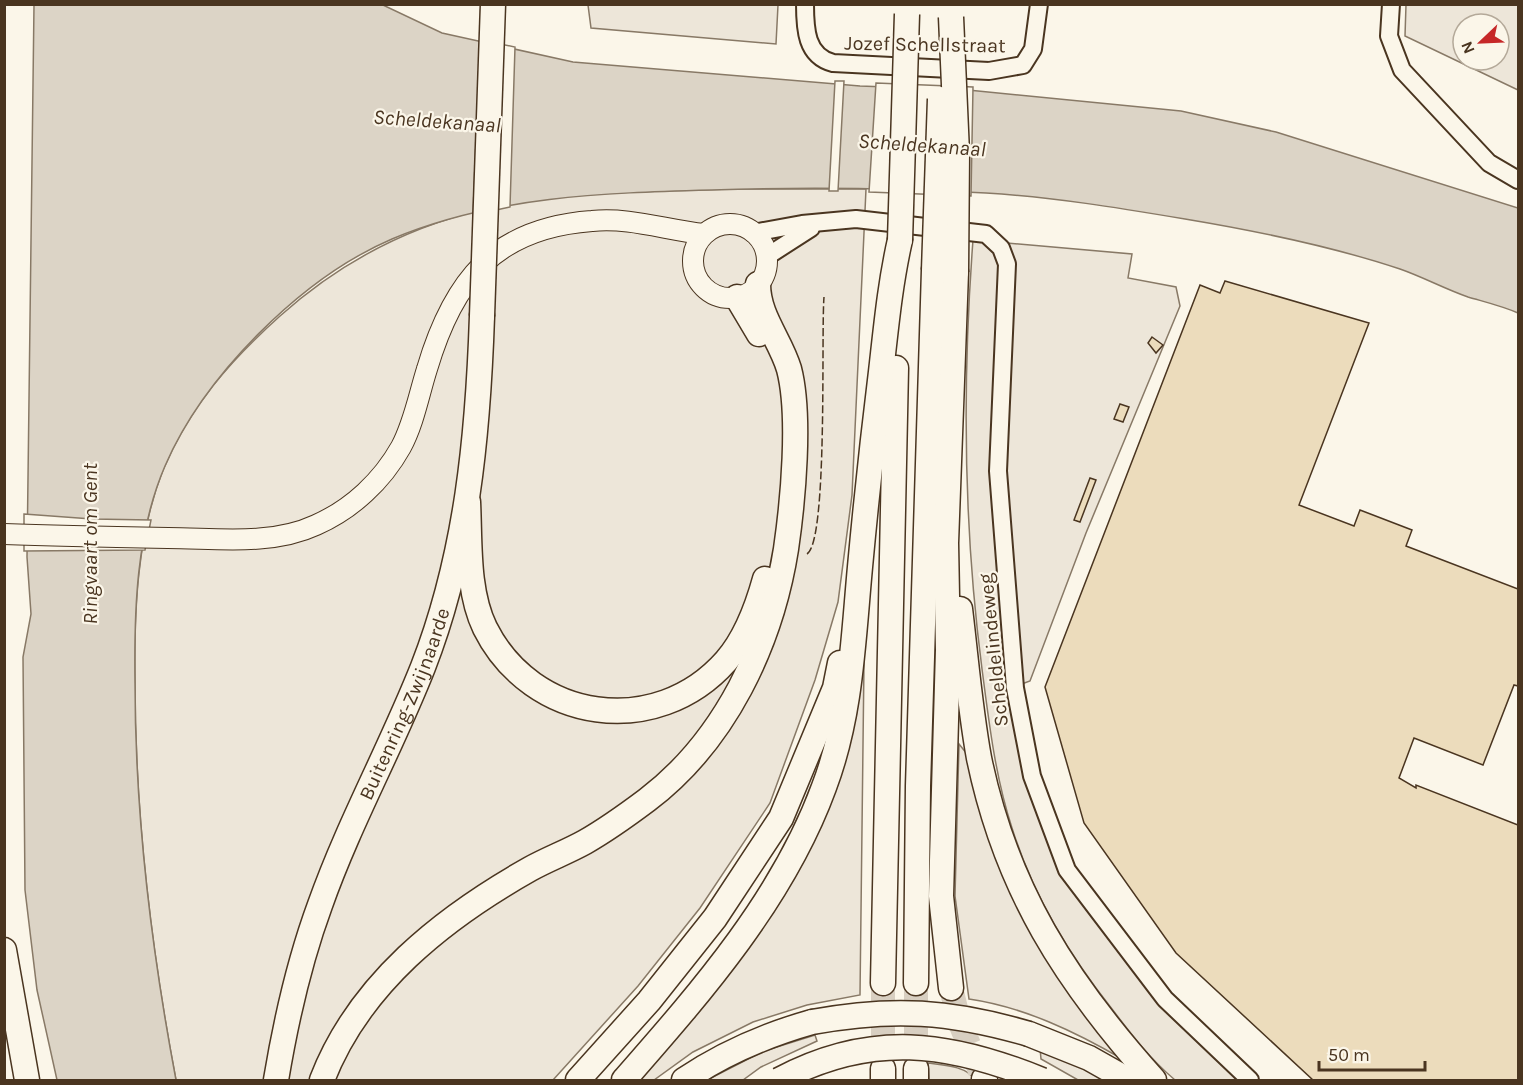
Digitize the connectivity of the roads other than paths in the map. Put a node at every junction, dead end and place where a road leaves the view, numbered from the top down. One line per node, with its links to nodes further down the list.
1 (493, 4): 20 (highway, Buitenring-Zwijnaarde, bridge)
2 (805, 4): 3 (street, Jozef Schellstraat)
3 (1039, 4)
4 (1391, 4): 7 (street)
5 (907, 9): 11 (highway, bridge)
6 (947, 10): 16 (highway, bridge)
7 (1518, 180)
8 (820, 222): 10 (street, Scheldelindeweg); 11 (street, Scheldelindeweg); 14 (street)
9 (659, 228): 12 (main road); 13 (main road); 21 (main road)
10 (753, 232): 12 (main road); 14 (main road)
11 (899, 232): 15 (highway); 37 (street, Scheldelindeweg)
12 (704, 234): 13 (main road)
13 (693, 255): 18 (main road)
14 (766, 257): 17 (main road)
15 (896, 269): 22 (highway); 25 (highway)
16 (945, 271): 19 (highway); 24 (highway)
17 (758, 284): 18 (main road); 29 (highway)
18 (737, 297): 20 (highway)
19 (950, 423): 26 (highway); 36 (highway)
20 (468, 502): 28 (highway, Buitenring-Zwijnaarde)
21 (4, 534)
22 (860, 564): 30 (highway); 31 (highway)
23 (4, 950): 27 (highway)
24 (916, 983)
25 (883, 984)
26 (951, 988)
27 (27, 1080)
28 (276, 1080)
29 (322, 1080)
30 (578, 1080)
31 (624, 1080)
32 (684, 1080): 35 (highway, bridge)
33 (779, 1080): 34 (highway, bridge)
34 (1042, 1080)
35 (1128, 1080)
36 (1154, 1080)
37 (1250, 1080)

